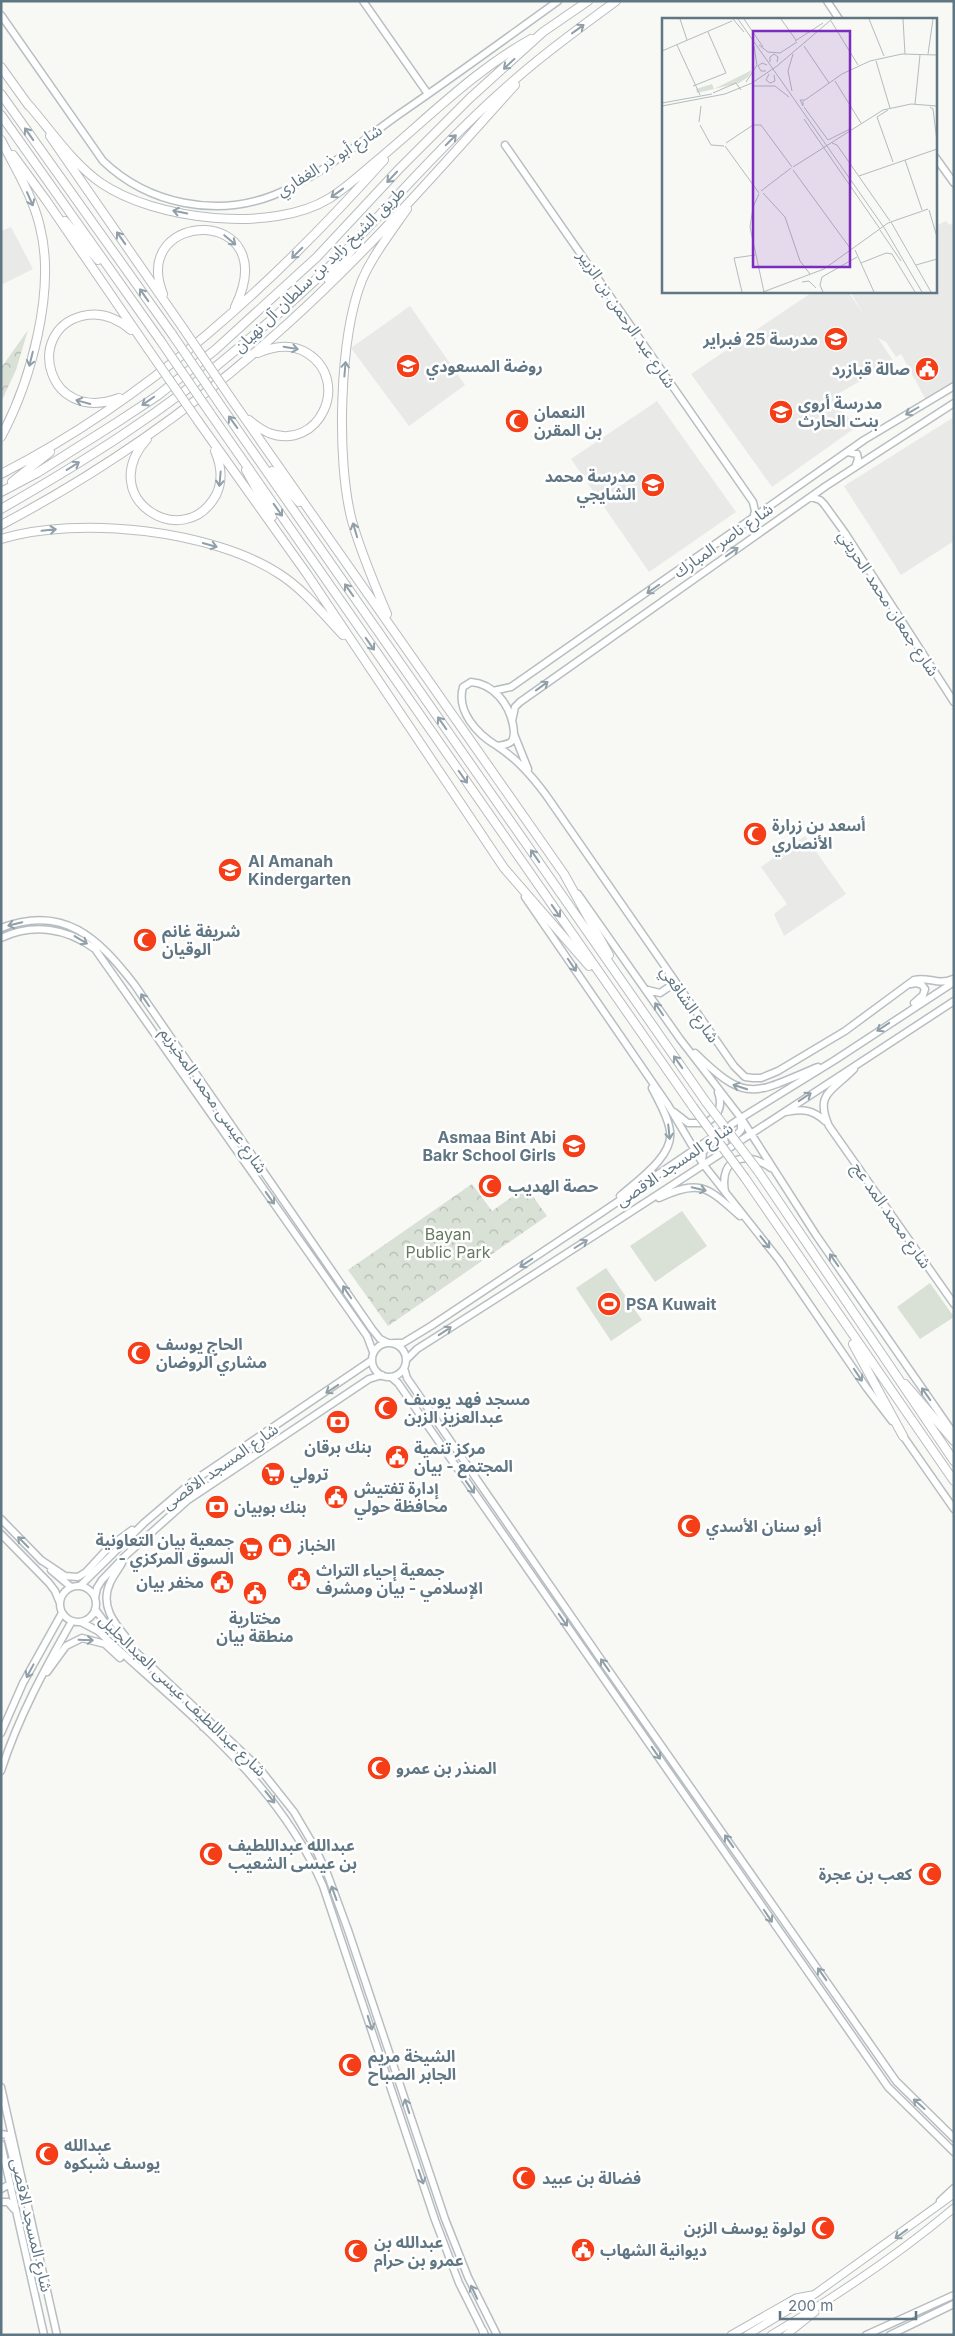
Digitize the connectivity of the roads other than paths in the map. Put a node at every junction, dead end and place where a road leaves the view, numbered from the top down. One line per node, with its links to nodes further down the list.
1 (363, 1): 12 (street)
2 (558, 1): 12 (street, شارع أبو ذر الغفاري)
3 (588, 1): 8 (highway, طريق الشيخ زايد بن سلطان آل نهيان)
4 (616, 1): 9 (highway, طريق الشيخ زايد بن سلطان آل نهيان, one-way to 4)
5 (827, 1): 7 (street)
6 (1, 15): 12 (street, شارع أبو ذر الغفاري)
7 (838, 18)
8 (543, 32): 16 (highway); 43 (highway, طريق الشيخ زايد بن سلطان آل نهيان, one-way to 43)
9 (540, 57): 20 (highway); 22 (highway, طريق الشيخ زايد بن سلطان آل نهيان, one-way to 9)
10 (1, 67): 13 (highway)
11 (1, 94): 37 (highway, one-way to 11, bridge)
12 (428, 94)
13 (27, 102): 16 (highway, one-way to 13); 25 (highway, one-way to 13)
14 (1, 116): 23 (highway)
15 (1, 140): 21 (highway); 36 (highway, one-way to 36)
16 (402, 140): 26 (highway, one-way to 26)
17 (505, 145): 44 (street, شارع عبد الرحمن بن الزبير)
18 (938, 161): 19 (street)
19 (954, 183)
20 (421, 188): 24 (highway); 56 (highway, one-way to 20)
21 (46, 200): 23 (highway); 27 (highway)
22 (376, 219): 24 (highway); 48 (highway, طريق الشيخ زايد بن سلطان آل نهيان, one-way to 22)
23 (115, 278): 39 (highway, bridge)
24 (319, 293): 28 (highway)
25 (168, 307): 26 (highway, one-way to 26); 32 (highway, bridge)
26 (233, 311): 30 (highway)
27 (139, 336): 30 (highway, one-way to 27); 35 (highway, bridge)
28 (246, 360): 32 (highway, one-way to 32); 34 (highway)
29 (951, 388): 31 (street); 38 (street, شارع ناصر المبارك, one-way to 38)
30 (130, 394): 33 (highway)
31 (954, 402): 40 (street, شارع ناصر المبارك)
32 (243, 415): 51 (highway)
33 (79, 429): 41 (highway); 43 (highway)
34 (155, 430): 35 (highway, one-way to 34); 50 (highway)
35 (206, 433): 55 (highway)
36 (1, 437)
37 (246, 439): 51 (highway); 70 (highway, one-way to 37)
38 (846, 452): 40 (street); 47 (street, شارع ناصر المبارك)
39 (238, 454): 55 (highway); 73 (highway, one-way to 73)
40 (853, 468): 42 (street, شارع ناصر المبارك)
41 (1, 474)
42 (826, 486): 45 (street, شارع ناصر المبارك); 46 (street)
43 (1, 491)
44 (746, 493): 47 (street, شارع عبد الرحمن بن الزبير); 49 (street, شارع عبد الرحمن بن الزبير)
45 (811, 497): 46 (street, شارع جمعان محمد الحريتي); 54 (street, شارع ناصر المبارك, one-way to 45)
46 (824, 504): 59 (street, شارع جمعان محمد الحريتي)
47 (769, 508): 49 (street, شارع ناصر المبارك)
48 (1, 509)
49 (753, 519): 53 (street, شارع ناصر المبارك)
50 (1, 525)
51 (324, 532): 56 (highway)
52 (1, 538): 57 (highway, one-way to 57)
53 (700, 556): 54 (street); 58 (street, شارع ناصر المبارك, one-way to 58)
54 (709, 568): 60 (street, شارع ناصر المبارك, one-way to 54)
55 (307, 574): 57 (highway)
56 (391, 625): 65 (highway)
57 (361, 655): 64 (highway)
58 (493, 691): 60 (street, شارع الشافعي); 62 (street, شارع الشافعي)
59 (954, 702)
60 (512, 721): 61 (street, شارع الشافعي)
61 (514, 734): 62 (street); 63 (street, شارع الشافعي)
62 (497, 746): 63 (street, شارع الشافعي)
63 (529, 773): 69 (street, شارع الشافعي)
64 (504, 868): 73 (highway); 83 (street, one-way to 83)
65 (564, 874): 70 (highway); 72 (street)
66 (1, 928): 76 (street, شارع عيسى محمد المخيزيم, one-way to 66)
67 (1, 938): 77 (street, شارع عيسى محمد المخيزيم, one-way to 77)
68 (954, 980): 71 (street, شارع الشافعي); 75 (street, شارع المسجد الاقصى)
69 (675, 983): 71 (street, شارع الشافعي); 72 (street)
70 (624, 984): 111 (highway, one-way to 70, bridge)
71 (908, 986): 75 (street)
72 (645, 987): 79 (street, one-way to 72)
73 (612, 992): 106 (highway, bridge)
74 (954, 1001): 82 (street, شارع المسجد الاقصى)
75 (904, 1013): 81 (street, شارع المسجد الاقصى, one-way to 81)
76 (161, 1023): 77 (street); 78 (street, شارع عيسى محمد المخيزيم)
77 (152, 1029): 80 (street, شارع عيسى محمد المخيزيم)
78 (169, 1036): 80 (street); 96 (street, شارع عيسى محمد المخيزيم)
79 (680, 1039): 81 (street, one-way to 79); 84 (street)
80 (161, 1041): 98 (street, شارع عيسى محمد المخيزيم, one-way to 98)
81 (835, 1060): 87 (street, شارع المسجد الاقصى)
82 (862, 1061): 86 (street, شارع المسجد الاقصى, one-way to 82); 89 (street, شارع محمد المد عج)
83 (644, 1072): 85 (street); 99 (street, one-way to 99)
84 (717, 1088): 85 (street); 87 (street)
85 (668, 1106): 91 (street)
86 (783, 1113): 89 (street, شارع محمد المد عج); 90 (street, شارع المسجد الاقصى)
87 (741, 1118): 88 (street, شارع المسجد الاقصى); 90 (street); 92 (street)
88 (730, 1125): 91 (street, شارع المسجد الاقصى); 93 (street)
89 (829, 1126): 103 (street, شارع محمد المد عج)
90 (751, 1134): 92 (street, شارع المسجد الاقصى); 94 (street)
91 (693, 1149): 93 (street); 99 (street, شارع المسجد الاقصى)
92 (714, 1157): 93 (street, شارع المسجد الاقصى)
93 (703, 1164): 95 (street); 97 (street, شارع المسجد الاقصى)
94 (774, 1170): 95 (street); 115 (street, one-way to 94)
95 (726, 1194): 102 (street)
96 (290, 1209): 98 (street); 100 (street, شارع عيسى محمد المخيزيم)
97 (638, 1209): 102 (street, one-way to 102); 110 (street, شارع المسجد الاقصى, one-way to 97)
98 (282, 1214): 101 (street, شارع عيسى محمد المخيزيم)
99 (601, 1214): 107 (street, شارع المسجد الاقصى, one-way to 107)
100 (298, 1221): 101 (street); 104 (street, شارع عيسى محمد المخيزيم, one-way to 100)
101 (290, 1226): 105 (street, شارع عيسى محمد المخيزيم)
102 (754, 1228): 116 (street, one-way to 116)
103 (954, 1304)
104 (362, 1314): 105 (street); 107 (street, شارع عيسى محمد المخيزيم)
105 (355, 1319): 108 (street, شارع عيسى محمد المخيزيم)
106 (844, 1324): 116 (highway); 119 (highway)
107 (391, 1343): 108 (street); 110 (street)
108 (374, 1352): 109 (street)
109 (372, 1360): 113 (street); 122 (street, شارع المسجد الاقصى, one-way to 122)
110 (406, 1360): 112 (street)
111 (889, 1367): 117 (highway); 118 (highway)
112 (404, 1368): 114 (street); 123 (street)
113 (382, 1375): 114 (street); 128 (street, شارع المسجد الاقصى)
114 (391, 1377): 124 (street, one-way to 124)
115 (954, 1434)
116 (903, 1436): 120 (street)
117 (954, 1441)
118 (954, 1461)
119 (954, 1481)
120 (954, 1509)
121 (1, 1519): 129 (street, one-way to 121)
122 (144, 1523): 129 (street); 130 (street, شارع المسجد الاقصى)
123 (511, 1528): 124 (street); 126 (street)
124 (503, 1533): 127 (street)
125 (1, 1534): 133 (street)
126 (519, 1540): 127 (street); 140 (street, one-way to 126)
127 (511, 1546): 141 (street, one-way to 141)
128 (124, 1557): 132 (street, شارع المسجد الاقصى); 138 (street)
129 (40, 1560): 131 (street)
130 (80, 1586): 131 (street); 132 (street)
131 (70, 1587): 133 (street)
132 (95, 1598): 134 (street)
133 (60, 1603): 135 (street)
134 (95, 1609): 137 (street); 138 (street, شارع عبداللطيف عيسى العبدالجليل)
135 (62, 1613): 136 (street); 146 (street, one-way to 146)
136 (72, 1621): 137 (street); 143 (street)
137 (81, 1622): 139 (street, شارع عبداللطيف عيسى العبدالجليل)
138 (137, 1654): 147 (street, شارع عبداللطيف عيسى العبدالجليل)
139 (145, 1675): 142 (street, شارع عبداللطيف عيسى العبدالجليل); 143 (street, one-way to 139)
140 (619, 1685): 141 (street); 144 (street)
141 (611, 1689): 145 (street)
142 (166, 1694): 147 (street); 149 (street, شارع عبداللطيف عيسى العبدالجليل)
143 (31, 1696): 148 (street)
144 (626, 1696): 145 (street); 153 (street, one-way to 144)
145 (619, 1701): 154 (street, one-way to 154)
146 (11, 1712): 148 (street); 150 (street)
147 (205, 1717): 151 (street, شارع عبداللطيف عيسى العبدالجليل)
148 (20, 1718): 152 (street)
149 (203, 1727): 151 (street); 155 (street, شارع عبداللطيف عيسى العبدالجليل, one-way to 155)
150 (1, 1733)
151 (250, 1759): 158 (street, شارع عبداللطيف عيسى العبدالجليل, one-way to 151)
152 (1, 1772)
153 (754, 1877): 154 (street); 156 (street)
154 (747, 1884): 157 (street)
155 (323, 1886): 158 (street); 159 (street, شارع عبداللطيف عيسى العبدالجليل)
156 (763, 1890): 157 (street); 161 (street, one-way to 156)
157 (755, 1896): 162 (street, one-way to 162)
158 (348, 1930): 160 (street, شارع عبداللطيف عيسى العبدالجليل)
159 (340, 1936): 160 (street); 183 (street, شارع عبداللطيف عيسى العبدالجليل, one-way to 183)
160 (367, 1988): 186 (street, شارع عبداللطيف عيسى العبدالجليل, one-way to 160)
161 (858, 2024): 162 (street); 163 (street)
162 (849, 2030): 164 (street)
163 (869, 2042): 164 (street); 167 (street, one-way to 163)
164 (861, 2047): 169 (street)
165 (1, 2087): 170 (street, شارع المسجد الاقصى)
166 (1, 2134): 170 (street)
167 (954, 2138)
168 (1, 2144): 171 (street, شارع المسجد الاقصى)
169 (954, 2152)
170 (20, 2171): 185 (street, شارع المسجد الاقصى)
171 (10, 2184): 173 (street); 178 (street, شارع المسجد الاقصى)
172 (954, 2188): 177 (street)
173 (1, 2189)
174 (954, 2194): 177 (main road)
175 (1, 2202): 178 (street)
176 (954, 2208): 181 (main road)
177 (927, 2215): 179 (main road, one-way to 179)
178 (18, 2218): 184 (street, شارع المسجد الاقصى)
179 (815, 2294): 187 (main road); 188 (main road)
180 (954, 2295): 191 (street)
181 (824, 2304): 189 (main road); 190 (main road)
182 (954, 2304): 192 (street)
183 (484, 2333)
184 (44, 2335)
185 (57, 2335)
186 (497, 2335)
187 (731, 2335)
188 (748, 2335)
189 (771, 2335)
190 (786, 2335)
191 (866, 2335)
192 (890, 2335)

